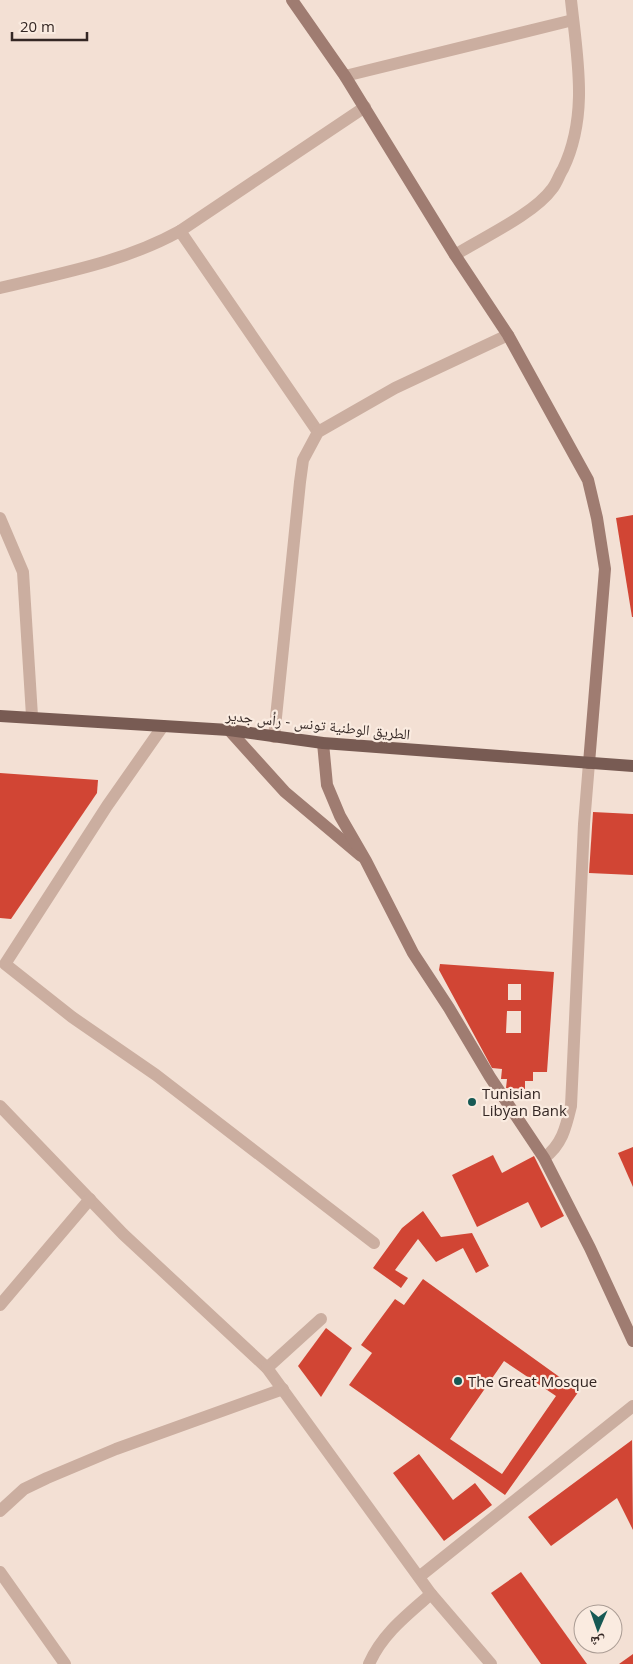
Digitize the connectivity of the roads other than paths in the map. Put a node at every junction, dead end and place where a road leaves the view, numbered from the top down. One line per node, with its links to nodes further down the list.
1 (292, 0): 4 (street)
2 (571, 0): 3 (street)
3 (573, 20): 4 (street); 7 (street)
4 (345, 76): 5 (street)
5 (365, 107): 6 (street); 7 (street)
6 (180, 231): 8 (street); 10 (street)
7 (455, 255): 9 (street)
8 (0, 288)
9 (508, 335): 10 (street); 18 (street)
10 (318, 432): 16 (street)
11 (0, 518): 13 (street)
12 (0, 716): 13 (main road, الطريق الوطنية تونس - رأس جدير)
13 (32, 716): 14 (main road, الطريق الوطنية تونس - رأس جدير)
14 (163, 726): 15 (main road, الطريق الوطنية تونس - رأس جدير); 21 (street)
15 (229, 730): 16 (main road, الطريق الوطنية تونس - رأس جدير); 20 (street)
16 (274, 737): 17 (main road, الطريق الوطنية تونس - رأس جدير)
17 (323, 743): 18 (main road, الطريق الوطنية تونس - رأس جدير); 20 (street)
18 (589, 763): 19 (main road, الطريق الوطنية تونس - رأس جدير); 23 (street)
19 (633, 766)
20 (366, 861): 23 (street)
21 (2, 966): 25 (street)
22 (0, 1106): 24 (street)
23 (544, 1158): 28 (street)
24 (90, 1199): 26 (street); 29 (street)
25 (374, 1243)
26 (0, 1305)
27 (321, 1319): 29 (street)
28 (633, 1341)
29 (267, 1368): 30 (street)
30 (283, 1389): 32 (street); 34 (street)
31 (633, 1406): 34 (street)
32 (0, 1511)
33 (0, 1572): 36 (street)
34 (419, 1577): 35 (street)
35 (431, 1594): 37 (street); 38 (street)
36 (65, 1664)
37 (369, 1664)
38 (490, 1664)

